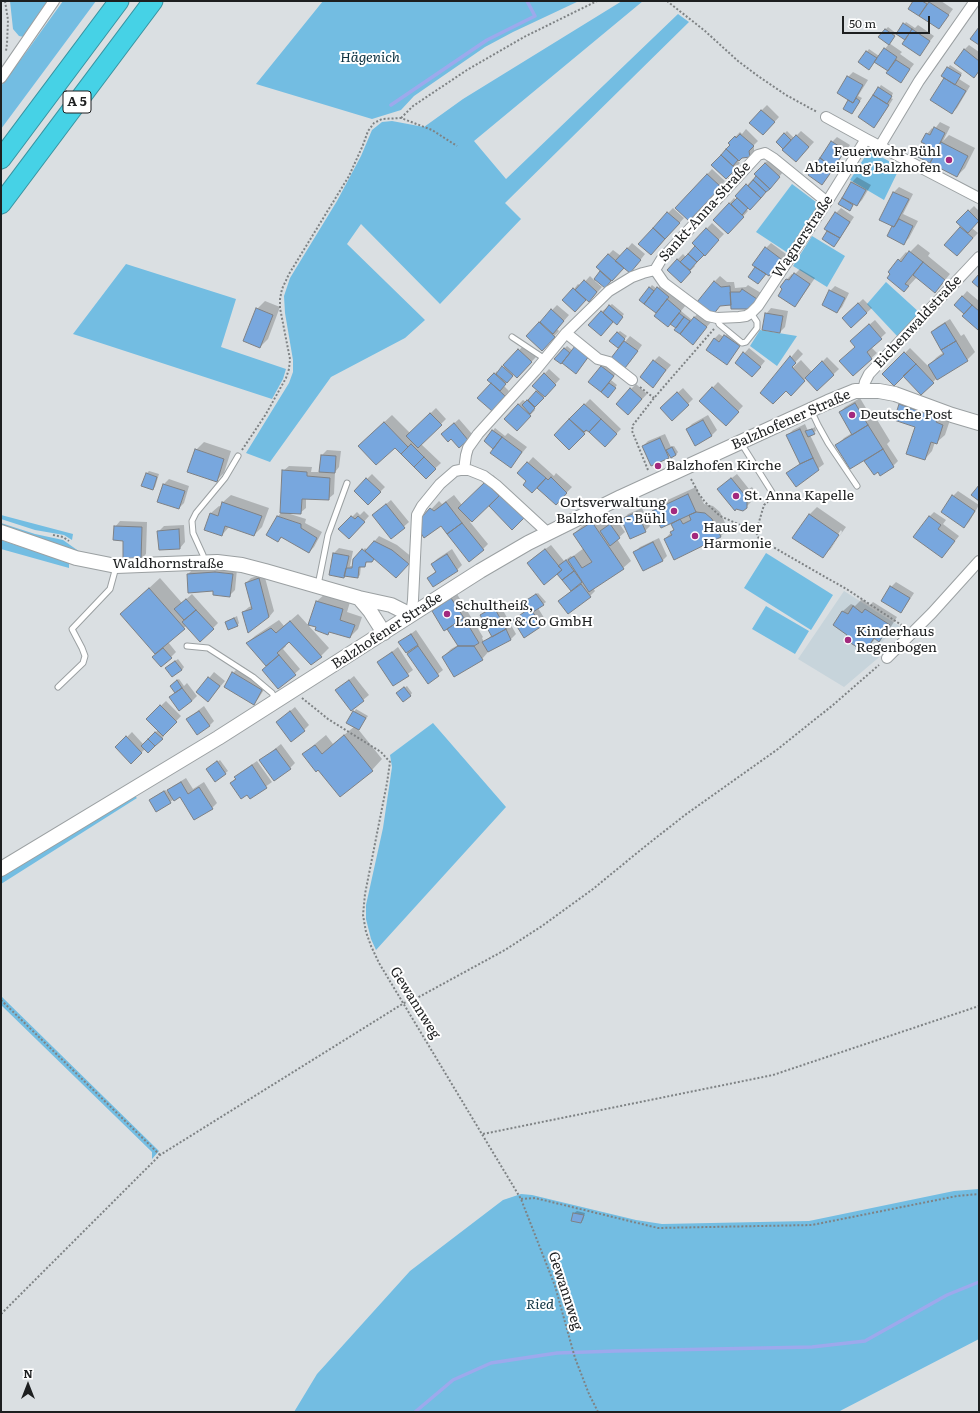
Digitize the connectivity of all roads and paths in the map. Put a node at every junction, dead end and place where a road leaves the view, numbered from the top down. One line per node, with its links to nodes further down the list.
1 (6, 1): 8 (path)
2 (54, 1): 9 (street)
3 (120, 1): 15 (highway, A 5)
4 (153, 1): 18 (highway, A 5)
5 (597, 1): 11 (path)
6 (667, 1): 10 (path)
7 (975, 1): 14 (street)
8 (4, 58)
9 (1, 78)
10 (826, 116): 12 (street)
11 (401, 118): 13 (path); 32 (path)
12 (866, 139): 14 (street); 17 (street, Wagnerstraße)
13 (457, 146)
14 (880, 146): 16 (street)
15 (1, 159)
16 (979, 198)
17 (827, 202): 20 (street, Sankt-Anna-Straße); 21 (street, Wagnerstraße)
18 (1, 204)
19 (979, 257): 27 (street, Eichenwaldstraße)
20 (655, 270): 22 (street); 23 (street, Sankt-Anna-Straße)
21 (751, 313): 22 (street); 22 (lane)
22 (718, 321): 28 (path)
23 (566, 332): 25 (street, Sankt-Anna-Straße); 26 (street)
24 (512, 337): 25 (lane)
25 (545, 359): 34 (street, Sankt-Anna-Straße)
26 (632, 380): 28 (path)
27 (863, 390): 29 (street, Balzhofener Straße); 30 (street, Balzhofener Straße)
28 (654, 398): 36 (path)
29 (811, 410): 31 (street, Balzhofener Straße); 37 (lane)
30 (979, 422)
31 (740, 443): 33 (street, Balzhofener Straße); 38 (lane)
32 (238, 456): 43 (lane)
33 (686, 467): 36 (street, Balzhofener Straße); 41 (path)
34 (464, 470): 40 (street); 47 (street)
35 (347, 483): 45 (lane)
36 (653, 483): 40 (street, Balzhofener Straße)
37 (857, 486)
38 (775, 497): 41 (path)
39 (1, 532): 44 (street, Waldhornstraße)
40 (548, 532): 47 (street, Balzhofener Straße)
41 (756, 532): 49 (path)
42 (979, 561): 49 (street)
43 (204, 562): 44 (street, Waldhornstraße); 45 (street, Waldhornstraße)
44 (116, 566): 52 (lane)
45 (318, 586): 46 (street, Waldhornstraße)
46 (359, 598): 47 (street, Waldhornstraße); 48 (street)
47 (411, 615): 48 (street, Balzhofener Straße)
48 (384, 633): 53 (street, Balzhofener Straße)
49 (913, 633): 51 (street)
50 (187, 646): 54 (lane)
51 (888, 658): 57 (path)
52 (58, 687)
53 (294, 690): 54 (street, Balzhofener Straße); 57 (path, Gewannweg)
54 (276, 701): 55 (street, Balzhofener Straße)
55 (1, 869)
56 (1, 1000): 60 (path)
57 (404, 1003): 59 (path, Gewannweg); 60 (path)
58 (979, 1006): 59 (path)
59 (483, 1134): 62 (path, Gewannweg)
60 (160, 1155): 63 (path)
61 (979, 1194): 62 (path)
62 (521, 1199): 64 (path, Gewannweg)
63 (1, 1314)
64 (598, 1412)

